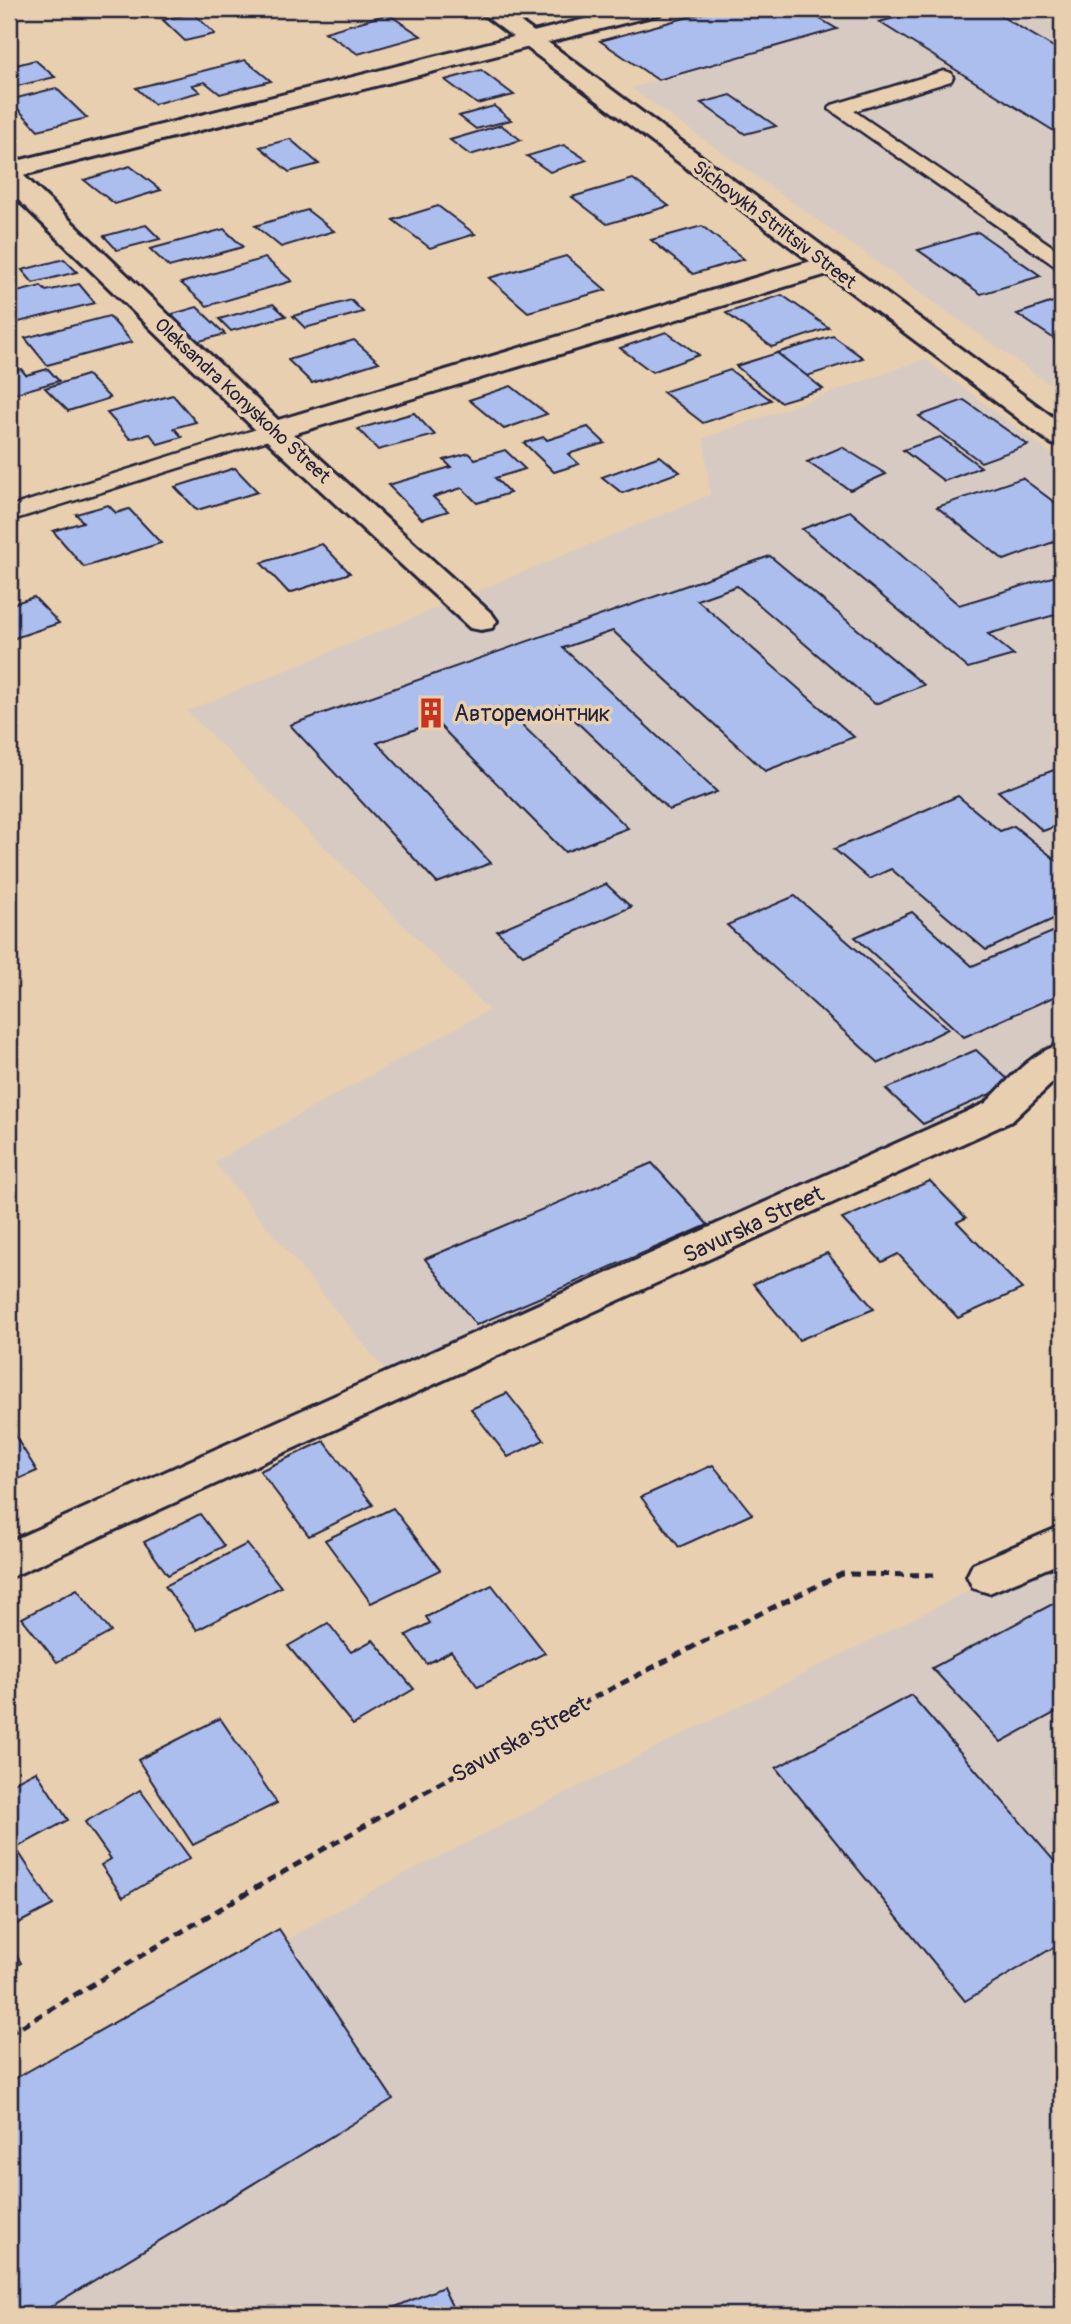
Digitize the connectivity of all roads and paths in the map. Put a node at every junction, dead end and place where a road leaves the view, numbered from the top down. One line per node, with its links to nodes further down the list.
1 (488, 9): 3 (street, Sichovykh Striltsiv Street)
2 (652, 9): 3 (street)
3 (533, 41): 5 (street); 7 (street, Sichovykh Striltsiv Street)
4 (944, 77): 6 (lane)
5 (9, 173): 8 (street, Oleksandra Konyskoho Street)
6 (1062, 262)
7 (828, 265): 8 (street); 9 (street, Sichovykh Striltsiv Street)
8 (273, 431): 10 (lane); 11 (street, Oleksandra Konyskoho Street)
9 (1062, 438)
10 (9, 514)
11 (481, 621)
12 (1062, 1056): 14 (street, Savurska Street)
13 (1062, 1543): 15 (street)
14 (9, 1561)
15 (989, 1576): 16 (path, Savurska Street)
16 (9, 2034)

